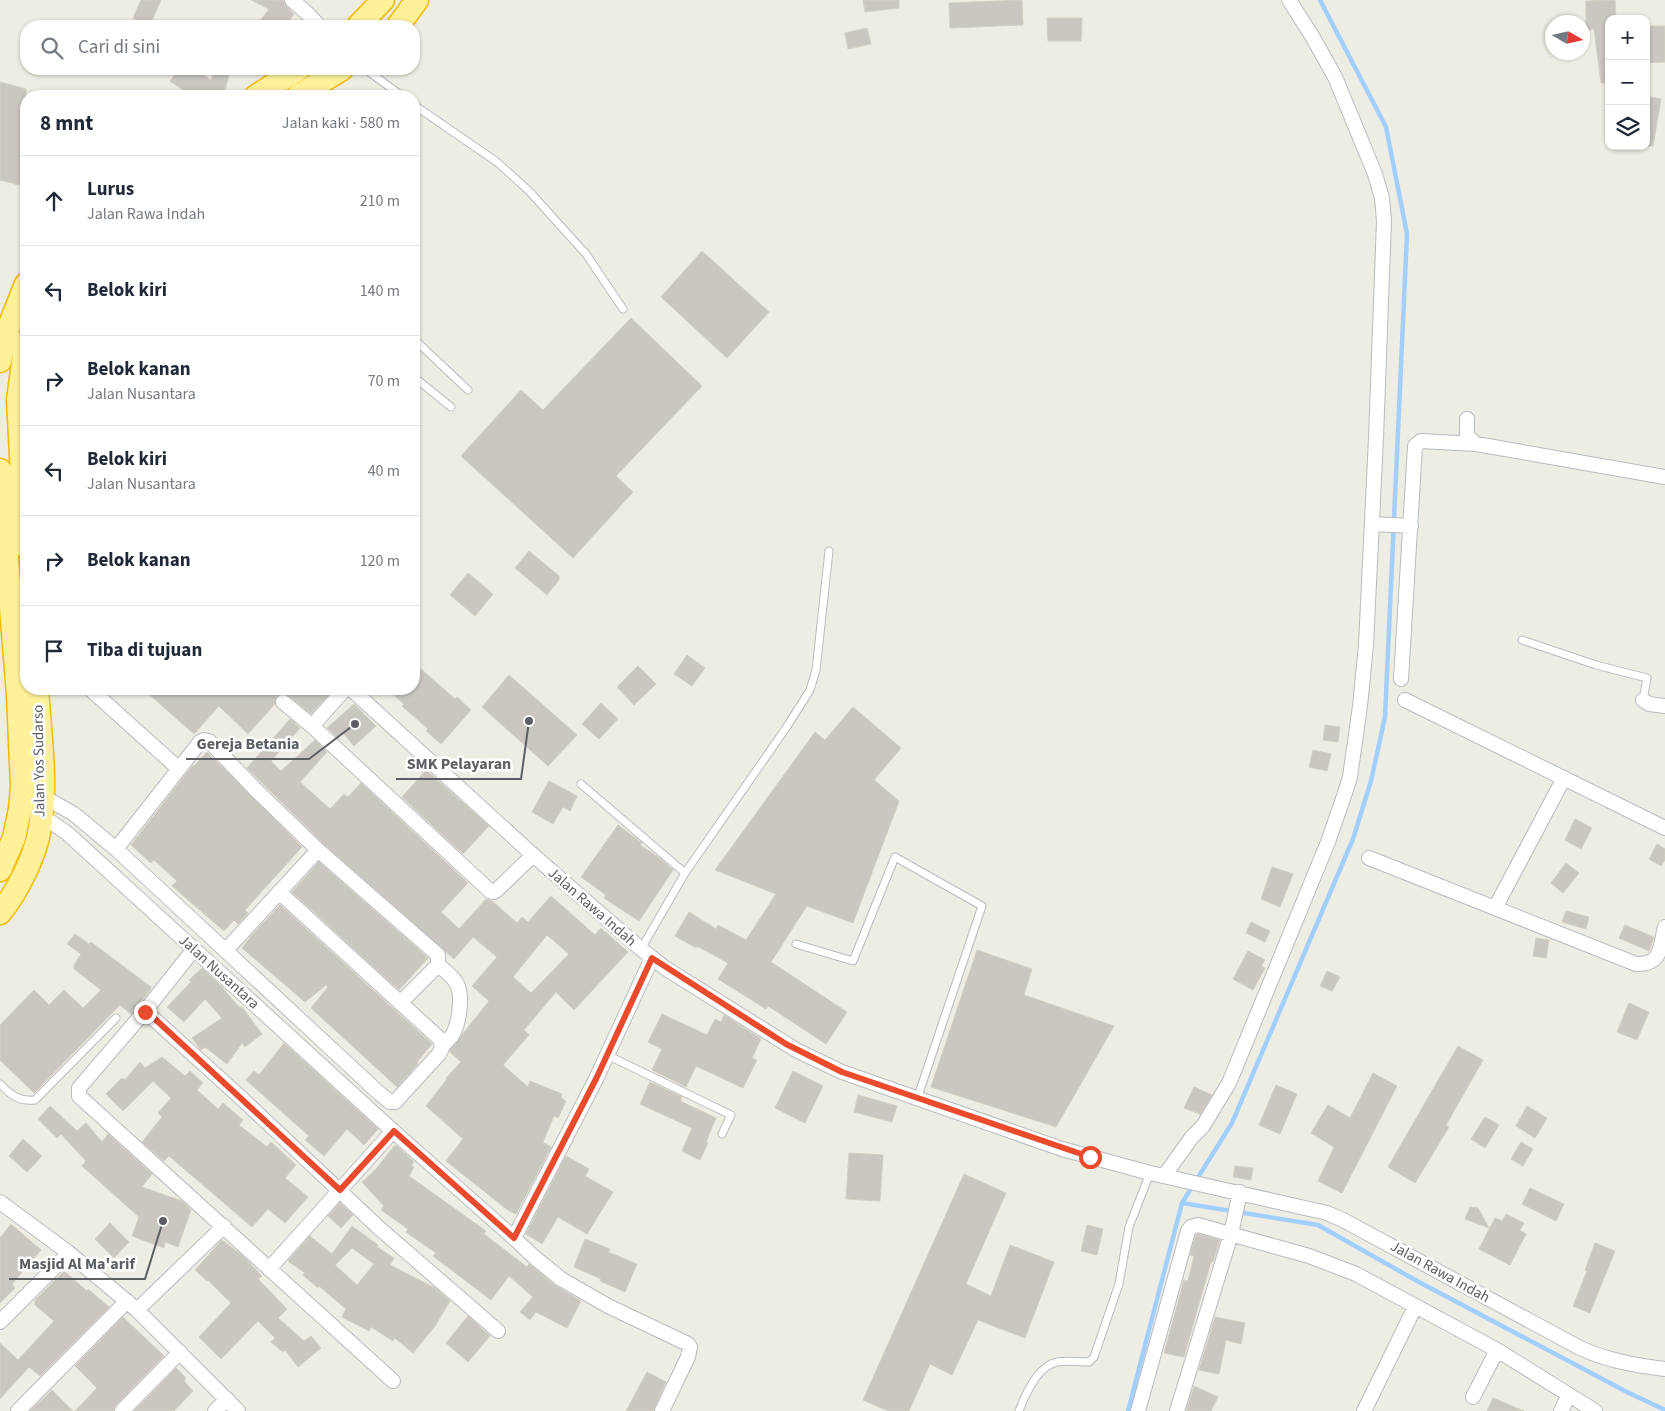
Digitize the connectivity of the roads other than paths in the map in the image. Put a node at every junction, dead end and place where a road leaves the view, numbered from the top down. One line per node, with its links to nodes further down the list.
1 (292, 0): 5 (street)
2 (383, 0): 6 (highway)
3 (417, 0): 7 (highway)
4 (1289, 0): 28 (street)
5 (314, 20)
6 (364, 20)
7 (402, 20)
8 (289, 75): 11 (highway)
9 (332, 75): 12 (highway)
10 (373, 75): 13 (lane)
11 (266, 90)
12 (308, 90)
13 (394, 90)
14 (420, 109): 16 (lane)
15 (20, 303): 17 (highway)
16 (624, 309)
17 (11, 332): 19 (highway); 20 (highway)
18 (420, 344): 22 (lane)
19 (0, 361)
20 (20, 368)
21 (420, 382): 23 (lane)
22 (468, 390)
23 (451, 408)
24 (1467, 419): 25 (street)
25 (1476, 444): 27 (street); 29 (street)
26 (0, 470): 51 (highway)
27 (1665, 477)
28 (1379, 524): 29 (street); 72 (street)
29 (1411, 526): 32 (street)
30 (829, 551): 52 (lane)
31 (1522, 640): 38 (lane)
32 (1401, 679)
33 (37, 695): 45 (highway, Jalan Yos Sudarso)
34 (97, 695): 42 (street)
35 (340, 695): 41 (street)
36 (358, 695): 49 (street, Jalan Rawa Indah)
37 (1404, 700): 43 (street)
38 (1643, 700): 40 (street)
39 (283, 702): 41 (street)
40 (1665, 706)
41 (312, 726): 49 (street)
42 (179, 769): 47 (street); 48 (street)
43 (1564, 778): 46 (street); 54 (street)
44 (581, 784): 52 (lane)
45 (42, 806): 47 (street); 55 (highway, Jalan Yos Sudarso); 58 (street, Jalan Nusantara)
46 (1665, 828)
47 (116, 849): 60 (street)
48 (318, 850): 53 (street); 62 (street)
49 (533, 854): 59 (street, Jalan Rawa Indah)
50 (1369, 858): 54 (street)
51 (0, 870)
52 (685, 873): 59 (lane)
53 (279, 892): 60 (street); 63 (street)
54 (1495, 908): 56 (street)
55 (0, 913)
56 (1665, 927)
57 (796, 944): 69 (lane)
58 (194, 949): 64 (street); 70 (street, Jalan Nusantara)
59 (641, 949): 61 (street, Jalan Rawa Indah)
60 (226, 950): 66 (street)
61 (652, 958): 67 (street); 69 (street, Jalan Rawa Indah)
62 (438, 965): 63 (street); 66 (street)
63 (400, 1004): 66 (street)
64 (145, 1012): 73 (street); 76 (street)
65 (116, 1018): 68 (lane)
66 (442, 1046)
67 (607, 1055): 71 (lane); 78 (street)
68 (0, 1084)
69 (917, 1099): 72 (street, Jalan Rawa Indah)
70 (394, 1131): 73 (street); 78 (street, Jalan Nusantara)
71 (722, 1134)
72 (1157, 1174): 74 (street, Jalan Rawa Indah); 97 (lane)
73 (340, 1190): 80 (street); 84 (street)
74 (1239, 1196): 77 (street); 87 (street, Jalan Rawa Indah)
75 (0, 1202): 79 (street)
76 (224, 1226): 80 (street); 81 (street)
77 (1232, 1230): 82 (street); 98 (street); 99 (street)
78 (514, 1238): 96 (street, Jalan Nusantara)
79 (69, 1254): 81 (street); 83 (street)
80 (269, 1269): 88 (street)
81 (132, 1306): 86 (street); 92 (street)
82 (1415, 1307): 85 (street); 100 (street)
83 (0, 1322)
84 (498, 1331)
85 (1497, 1350): 89 (street); 90 (street)
86 (180, 1352): 91 (street); 93 (street)
87 (1665, 1369)
88 (393, 1381)
89 (1569, 1395): 101 (street); 102 (street)
90 (1472, 1397)
91 (227, 1399): 94 (street); 95 (street)
92 (18, 1411)
93 (122, 1411)
94 (215, 1411)
95 (238, 1411)
96 (662, 1411)
97 (1019, 1411)
98 (1138, 1411)
99 (1177, 1411)
100 (1364, 1411)
101 (1561, 1411)
102 (1595, 1411)

